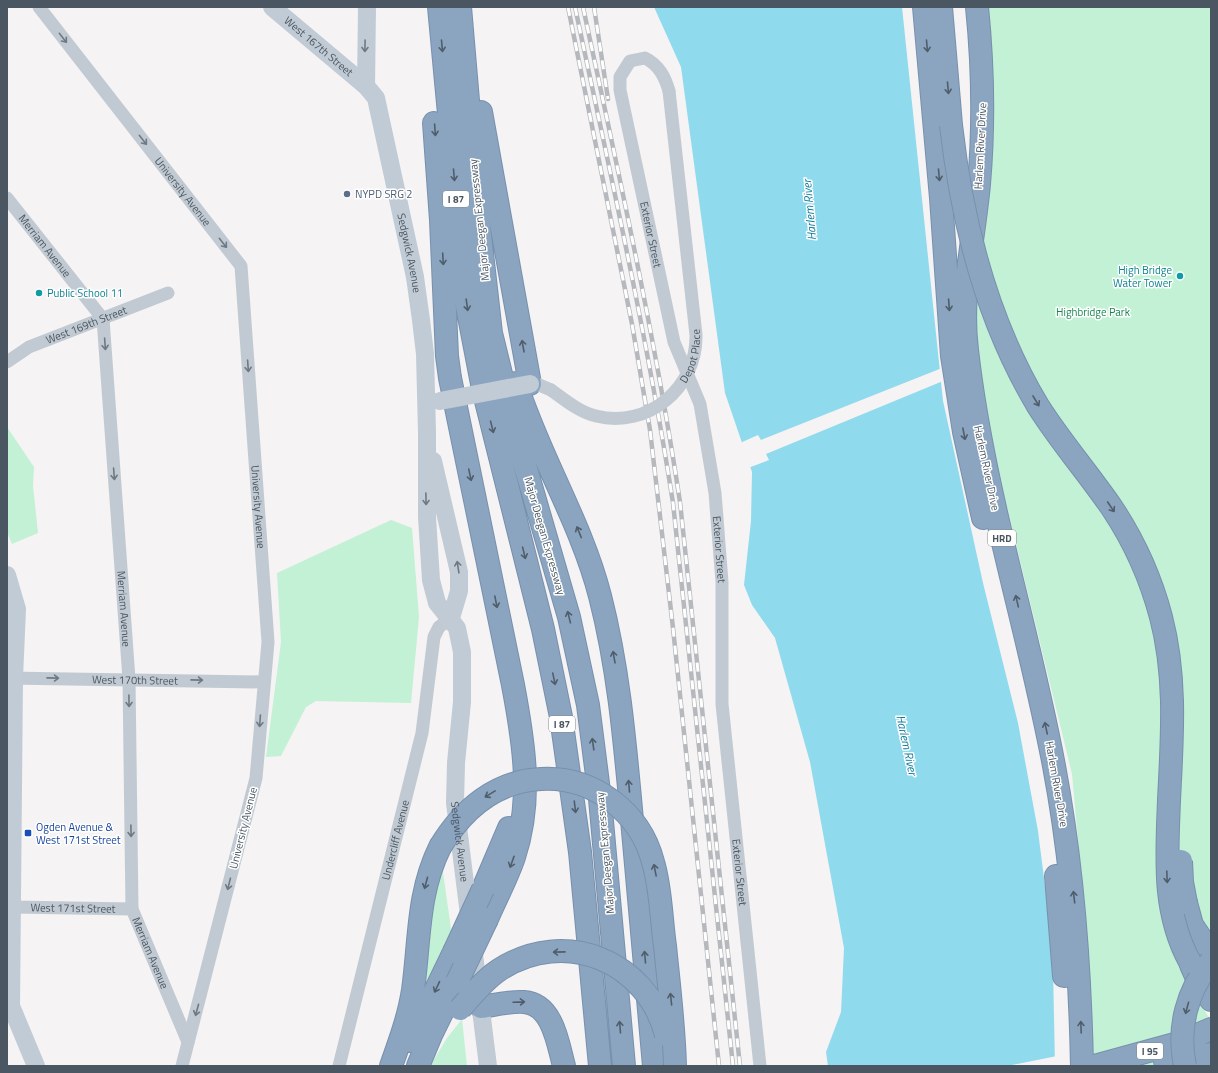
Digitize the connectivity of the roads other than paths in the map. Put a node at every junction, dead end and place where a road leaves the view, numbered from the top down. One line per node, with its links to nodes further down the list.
1 (39, 7): 26 (street, University Avenue, one-way to 26)
2 (272, 7): 12 (main road, West 167th Street)
3 (367, 7): 12 (main road, one-way to 12)
4 (424, 7): 27 (highway, one-way to 27)
5 (439, 7): 46 (highway, Major Deegan Expressway / I 87, one-way to 46)
6 (924, 7): 51 (highway, Harlem River Drive / HRD, one-way to 51)
7 (941, 7): 13 (highway, one-way to 13)
8 (956, 7): 13 (highway)
9 (977, 7): 52 (highway, Harlem River Drive / HRD, one-way to 9)
10 (460, 12): 15 (highway, Major Deegan Expressway / I 87); 19 (highway, one-way to 10)
11 (646, 58): 19 (street, Depot Place, bridge); 50 (street, Exterior Street)
12 (366, 86): 20 (main road, Sedgwick Avenue)
13 (959, 124): 30 (highway, bridge); 30 (highway, one-way to 30, bridge)
14 (7, 198): 17 (street, Merriam Avenue)
15 (484, 264): 47 (highway, Major Deegan Expressway / I 87, one-way to 15); 48 (highway, one-way to 15)
16 (168, 293): 17 (street, West 169th Street)
17 (103, 319): 18 (street, West 169th Street); 25 (street, Merriam Avenue, one-way to 25)
18 (7, 362)
19 (530, 384): 20 (main road, Depot Place, bridge)
20 (433, 402): 21 (main road, Sedgwick Avenue)
21 (427, 432): 23 (main road, Sedgwick Avenue, one-way to 21); 23 (main road, Sedgwick Avenue, one-way to 23)
22 (7, 575): 24 (main road)
23 (451, 618): 33 (main road, Sedgwick Avenue); 39 (street, Undercliff Avenue)
24 (10, 678): 25 (street, West 170th Street, one-way to 25); 28 (main road)
25 (129, 679): 26 (street, West 170th Street, one-way to 26); 29 (street, Merriam Avenue, one-way to 29)
26 (263, 682): 35 (street, University Avenue, one-way to 35)
27 (522, 740): 41 (highway, one-way to 41, bridge); 42 (highway, one-way to 42, bridge)
28 (13, 906): 29 (street, West 171st Street); 37 (main road)
29 (132, 910): 35 (street, Merriam Avenue)
30 (1206, 952): 31 (highway); 32 (highway); 55 (highway, one-way to 55, bridge)
31 (1211, 980)
32 (1211, 1000)
33 (470, 1008): 43 (highway); 44 (main road, Sedgwick Avenue); 45 (highway, one-way to 45); 49 (highway, one-way to 33, bridge)
34 (1208, 1031): 53 (highway, I 95)
35 (188, 1042): 38 (street, University Avenue)
36 (1210, 1054): 54 (highway, I 95)
37 (36, 1066)
38 (182, 1066)
39 (339, 1066)
40 (392, 1066): 49 (highway, one-way to 40, bridge)
41 (399, 1066)
42 (418, 1066)
43 (422, 1066)
44 (488, 1066)
45 (564, 1066)
46 (600, 1066)
47 (624, 1066)
48 (654, 1066)
49 (674, 1066)
50 (760, 1066)
51 (1067, 1066)
52 (1082, 1066)
53 (1094, 1066)
54 (1134, 1066)
55 (1186, 1066)

